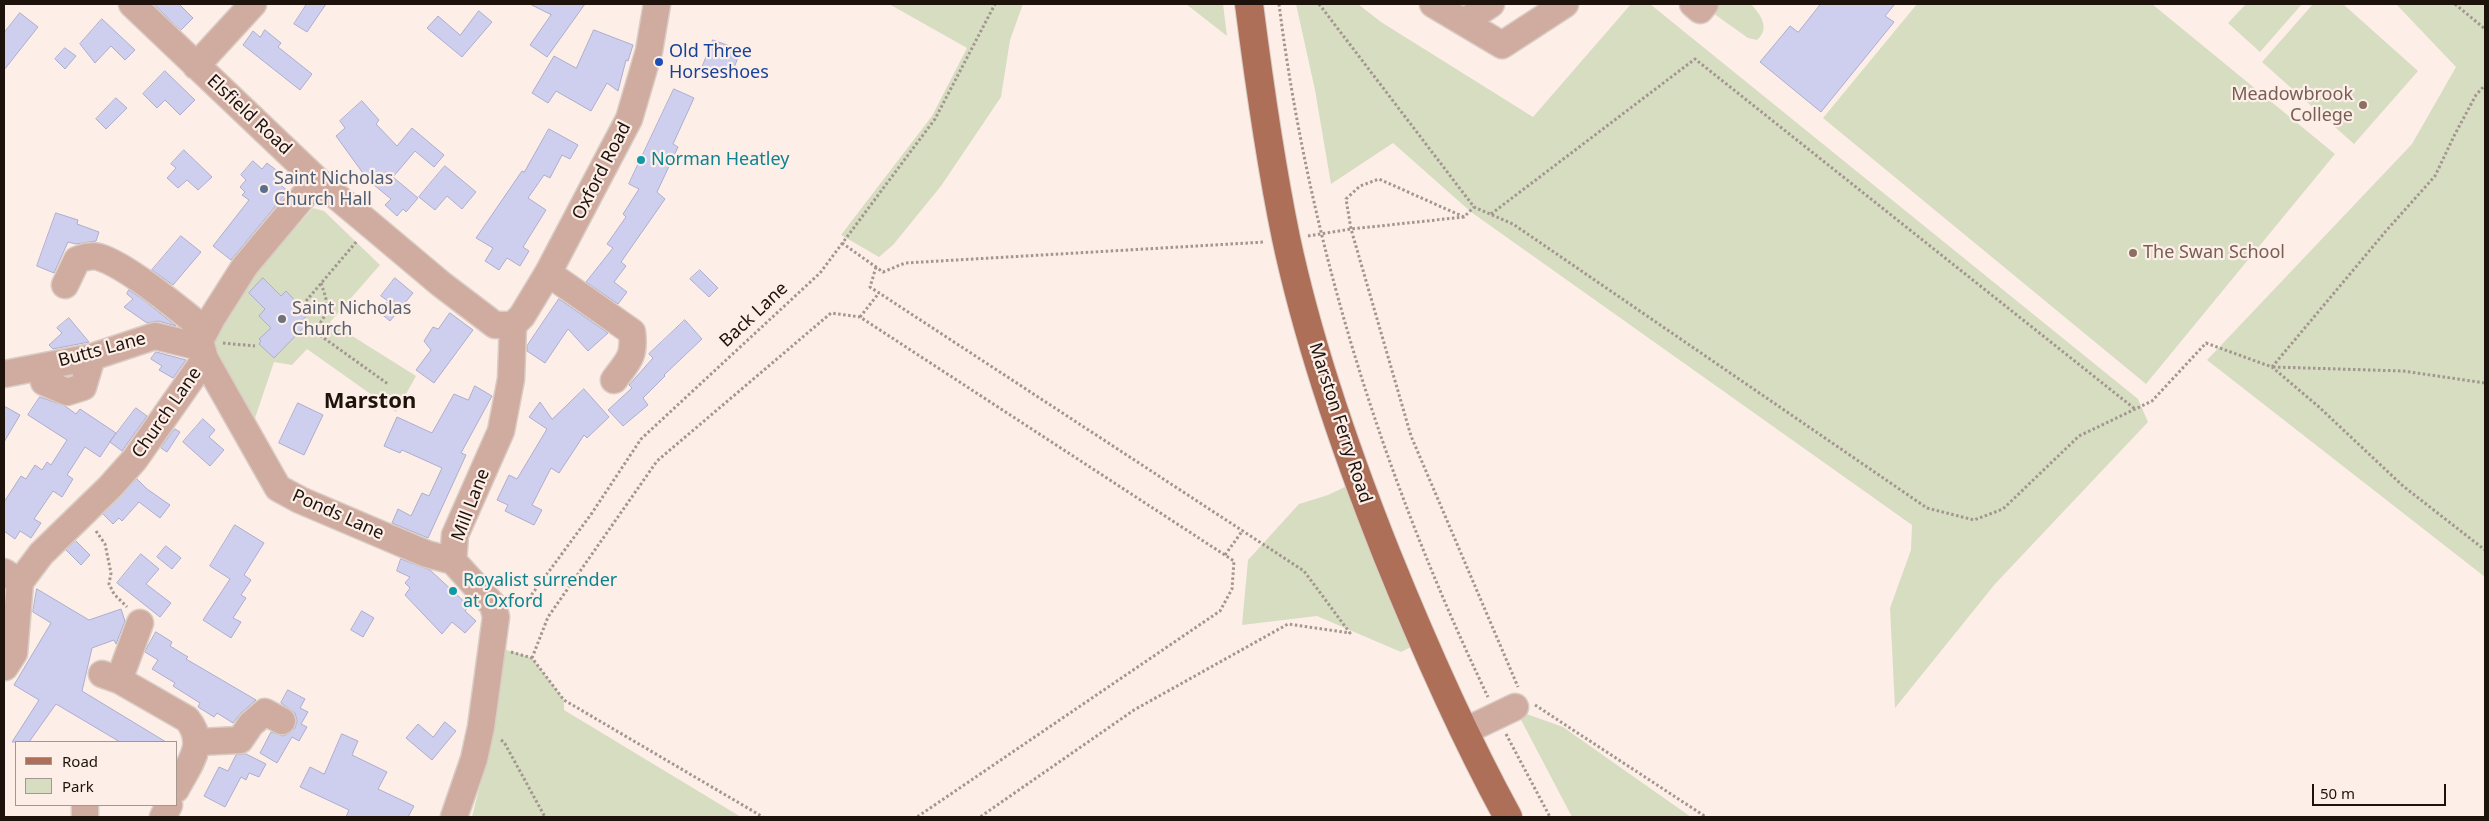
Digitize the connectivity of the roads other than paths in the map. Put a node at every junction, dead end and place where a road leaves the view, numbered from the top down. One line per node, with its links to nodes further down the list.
1 (132, 4): 11 (street, Elsfield Road)
2 (253, 4): 11 (street)
3 (657, 4): 13 (street, Oxford Road)
4 (1249, 4): 27 (main road, Marston Ferry Road)
5 (1433, 4): 10 (street)
6 (1491, 4): 10 (street)
7 (1565, 4): 10 (street)
8 (1693, 4): 9 (street)
9 (1705, 4)
10 (1464, 22)
11 (196, 66): 12 (street, Elsfield Road)
12 (317, 180): 15 (street, Elsfield Road); 16 (street, Church Lane)
13 (548, 273): 15 (street, Oxford Road); 19 (street)
14 (65, 286): 16 (street)
15 (513, 325): 21 (street, Mill Lane)
16 (202, 344): 17 (street, Butts Lane); 21 (street, Ponds Lane); 22 (street, Church Lane)
17 (92, 357): 18 (street, Butts Lane); 20 (street)
18 (5, 372)
19 (614, 380)
20 (44, 382)
21 (453, 561): 32 (street, Mill Lane)
22 (12, 577): 24 (street, Church Lane)
23 (140, 623): 28 (street)
24 (5, 667)
25 (1513, 709): 27 (street)
26 (282, 721): 28 (street)
27 (1465, 731): 33 (main road, Marston Ferry Road)
28 (198, 742): 29 (street)
29 (178, 785)
30 (168, 806): 31 (street)
31 (162, 817)
32 (454, 817)
33 (1508, 817)

